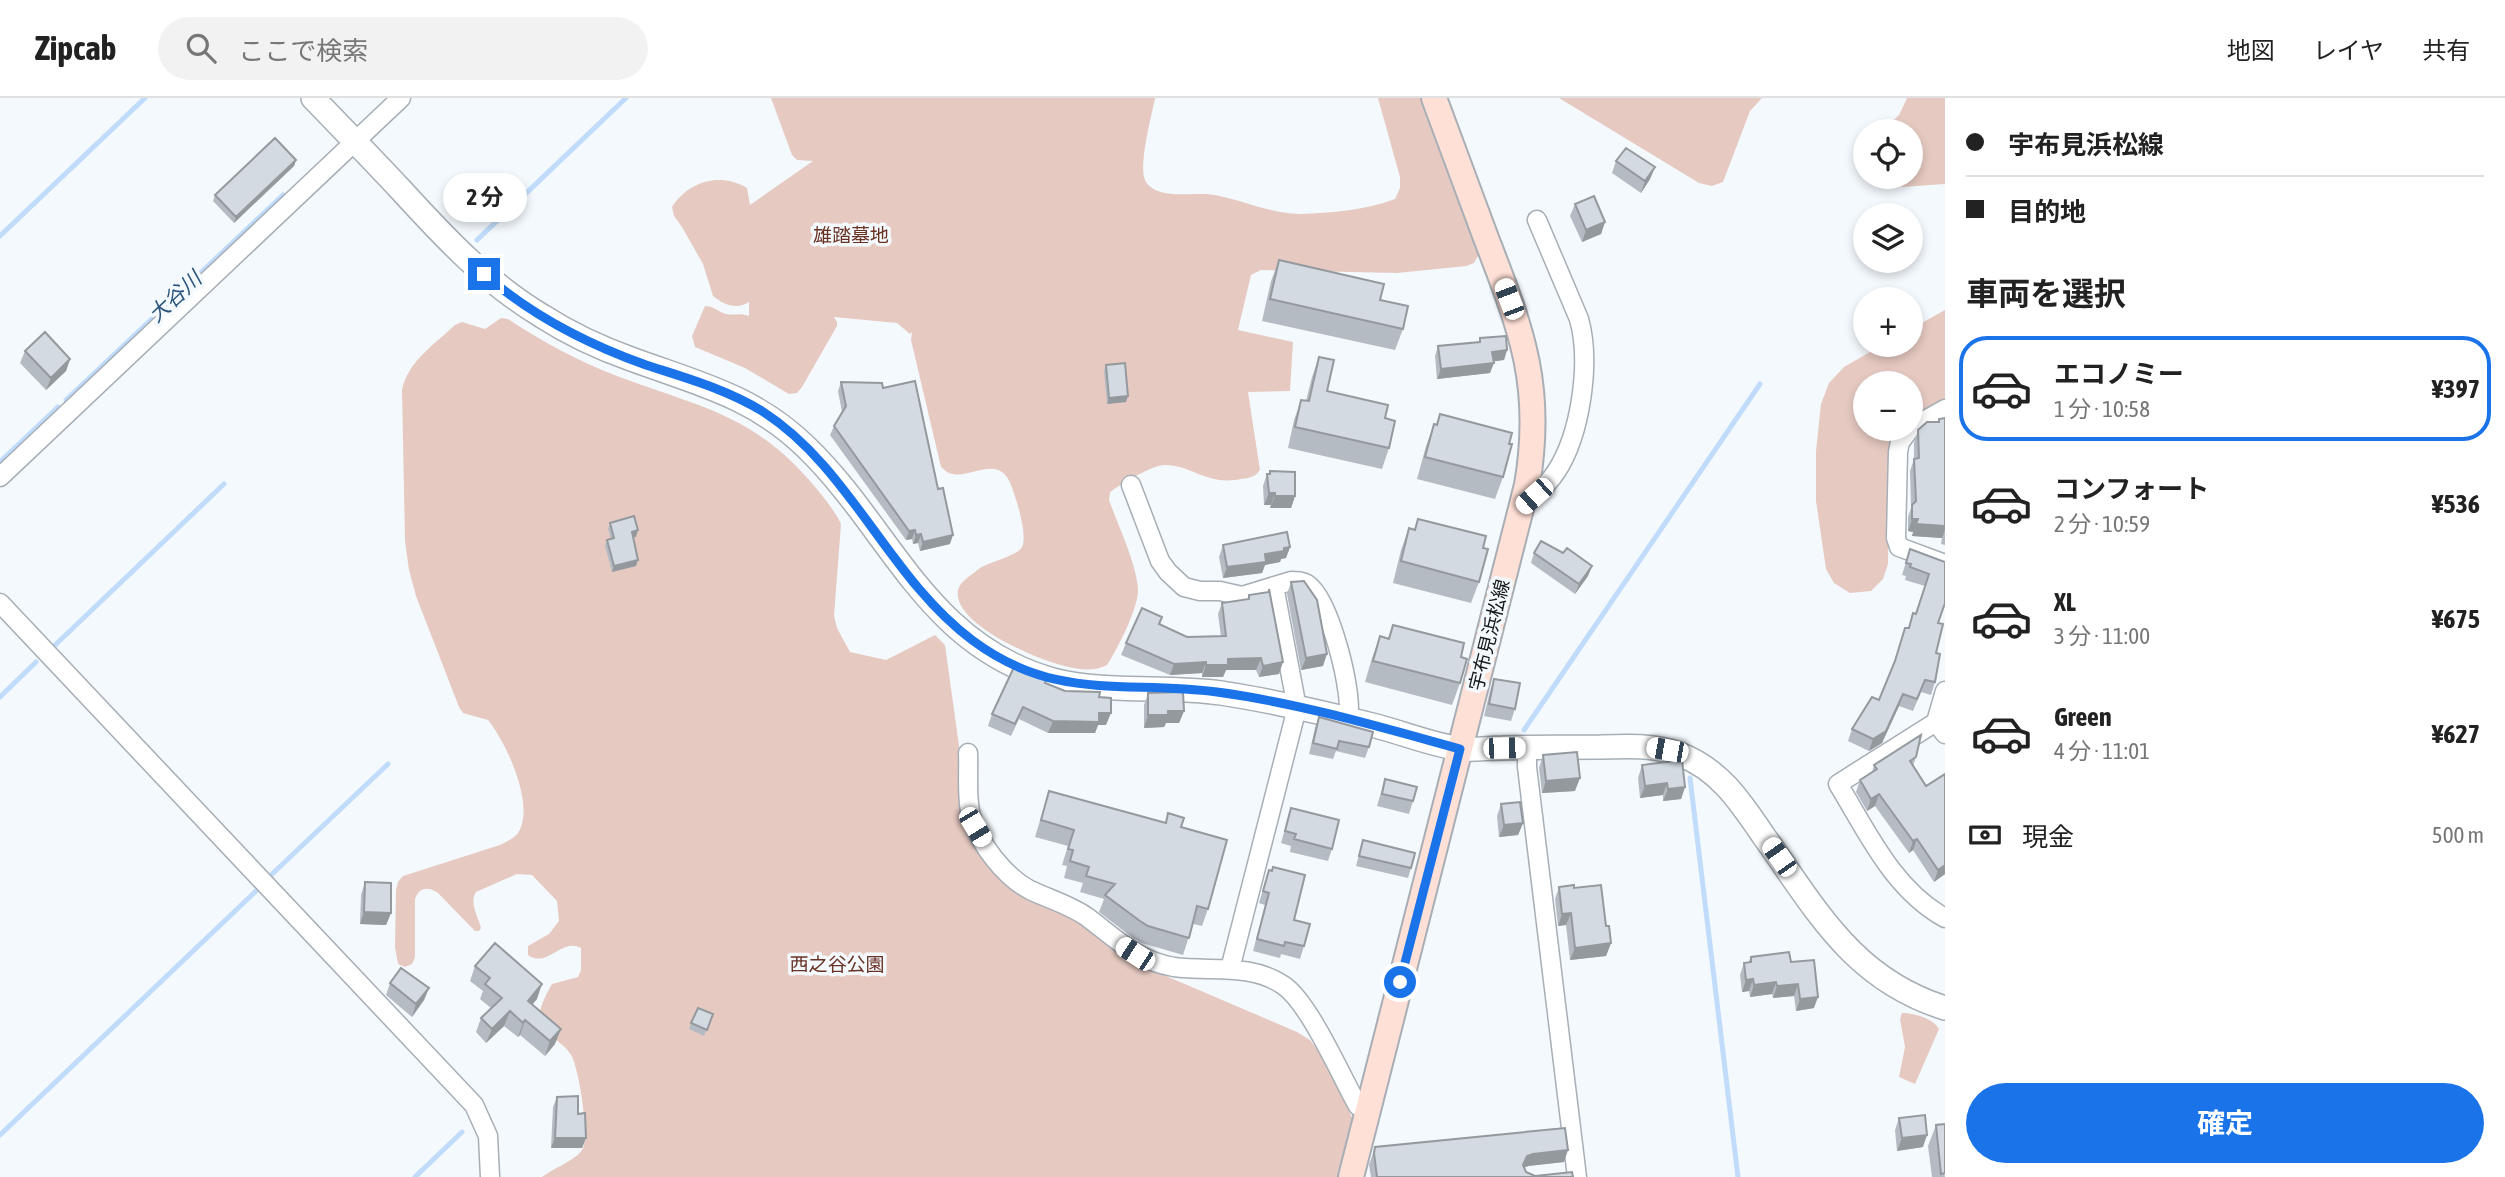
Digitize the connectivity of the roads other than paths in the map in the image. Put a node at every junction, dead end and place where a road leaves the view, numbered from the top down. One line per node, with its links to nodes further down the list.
1 (313, 98): 4 (street)
2 (401, 98): 4 (street)
3 (1434, 98): 11 (main road, 宇布見浜松線)
4 (355, 141): 9 (street); 16 (street)
5 (1537, 220): 11 (street)
6 (1945, 408): 7 (street)
7 (1923, 421)
8 (1901, 441): 12 (street)
9 (0, 477)
10 (1131, 485): 13 (street)
11 (1522, 507): 20 (main road, 宇布見浜松線)
12 (1945, 564)
13 (1274, 586): 16 (street); 17 (street)
14 (0, 603): 28 (street)
15 (1945, 691): 18 (street)
16 (1297, 708): 17 (street); 23 (street)
17 (1348, 719): 20 (street)
18 (1940, 728): 22 (street)
19 (1527, 747): 20 (street); 24 (street); 27 (street)
20 (1460, 749): 25 (main road, 宇布見浜松線)
21 (968, 753): 23 (street)
22 (1945, 918)
23 (1230, 969): 25 (street)
24 (1945, 1008)
25 (1368, 1109): 29 (main road, 宇布見浜松線)
26 (1553, 1174): 27 (street)
27 (1577, 1174)
28 (489, 1177)
29 (1351, 1177)

